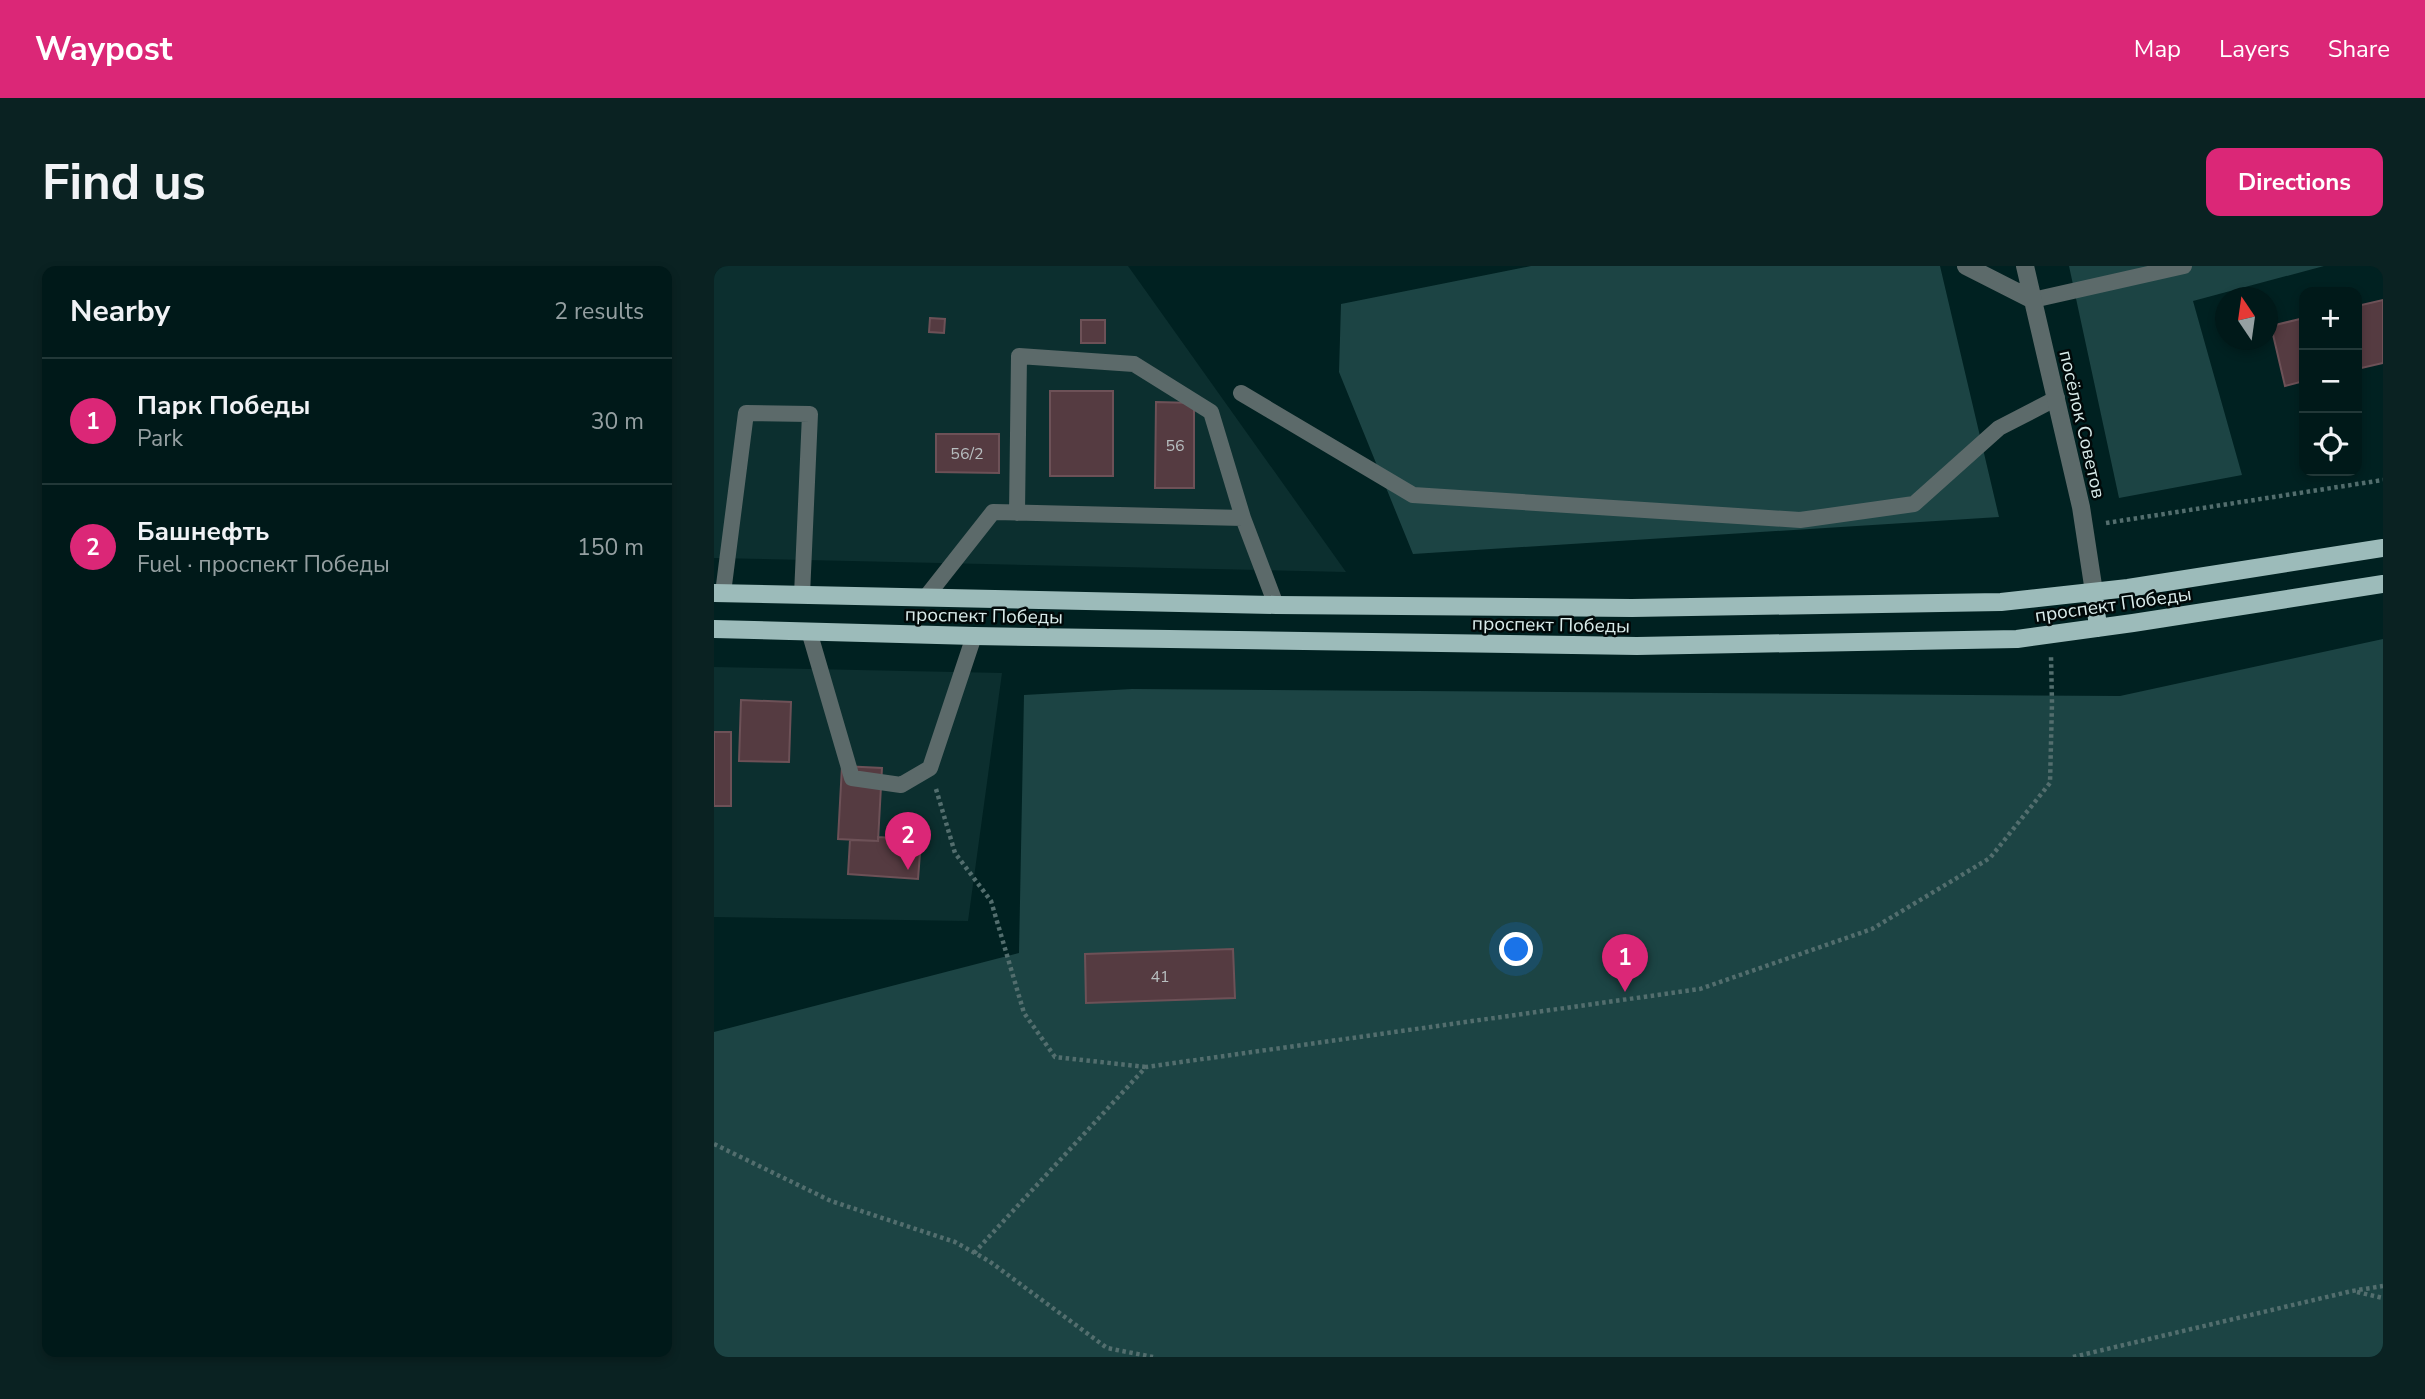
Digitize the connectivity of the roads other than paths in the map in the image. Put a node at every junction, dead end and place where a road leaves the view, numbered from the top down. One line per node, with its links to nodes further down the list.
1 (1966, 266): 4 (street)
2 (2025, 266): 4 (street, посёлок Советов)
3 (2184, 266): 4 (lane)
4 (2033, 300): 6 (street, посёлок Советов)
5 (1241, 393): 6 (lane)
6 (2057, 398): 11 (street, посёлок Советов)
7 (1017, 513): 8 (lane); 8 (lane); 14 (lane)
8 (1243, 518): 15 (lane)
9 (2383, 548): 11 (main road, проспект Победы)
10 (2383, 584): 16 (main road, проспект Победы)
11 (2094, 592): 15 (main road, проспект Победы); 16 (main road)
12 (718, 593): 13 (main road, проспект Победы); 13 (lane)
13 (802, 594): 14 (main road, проспект Победы)
14 (926, 597): 15 (main road, проспект Победы)
15 (1276, 605)
16 (2098, 628): 19 (main road, проспект Победы)
17 (714, 629): 18 (main road, проспект Победы)
18 (809, 631): 19 (main road, проспект Победы); 19 (lane)
19 (974, 636)

